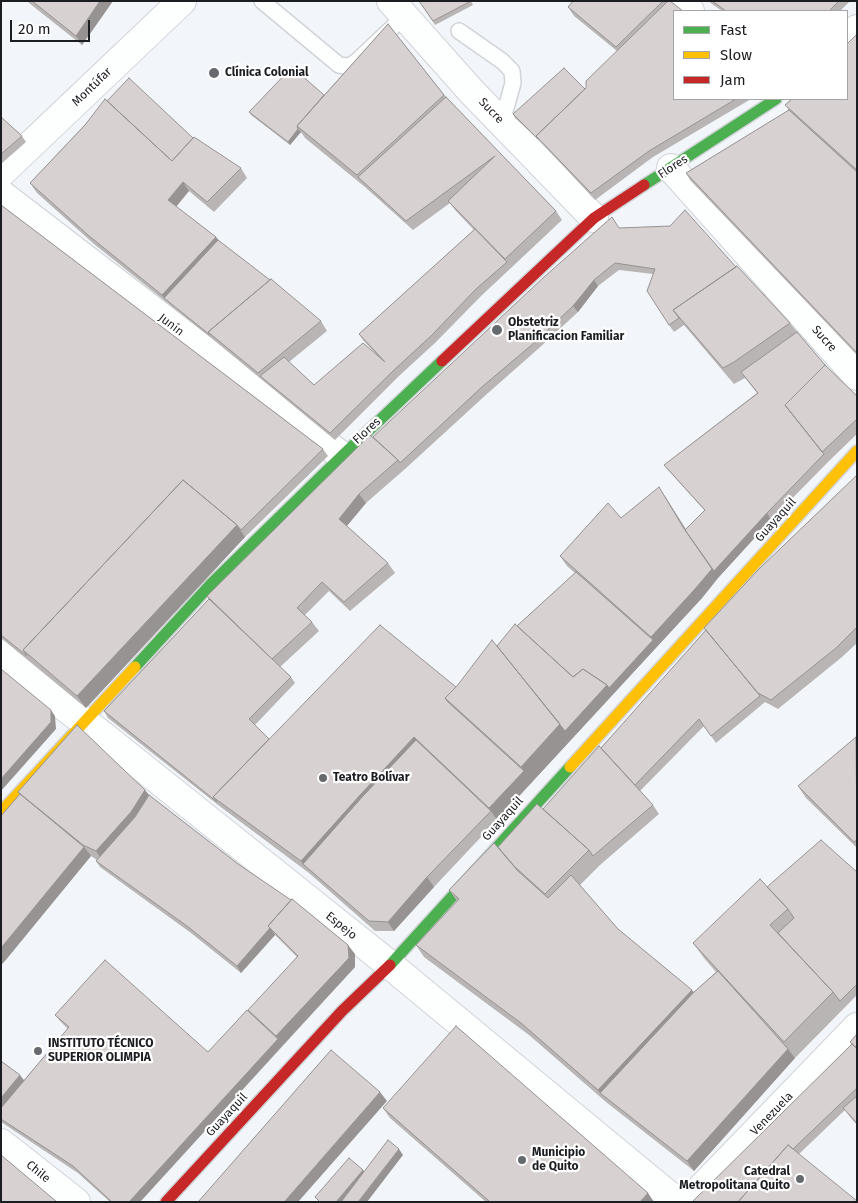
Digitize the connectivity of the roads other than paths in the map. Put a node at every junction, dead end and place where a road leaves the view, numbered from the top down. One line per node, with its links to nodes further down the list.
1 (182, 1): 10 (street, Montúfar)
2 (262, 1): 4 (lane)
3 (677, 1): 5 (street)
4 (397, 8): 8 (street, Sucre)
5 (689, 10)
6 (459, 31): 8 (lane)
7 (774, 100): 9 (street, Flores)
8 (498, 119): 12 (street, Sucre)
9 (671, 168): 12 (street, Flores); 13 (street, Sucre)
10 (1, 174)
11 (1, 194): 15 (street, Junín)
12 (594, 218): 15 (street, Flores)
13 (857, 376)
14 (857, 451): 19 (street, Guayaquil)
15 (342, 456): 17 (street, Flores)
16 (1, 654): 17 (street, Espejo)
17 (85, 721): 18 (street, Flores); 19 (street, Espejo)
18 (1, 812)
19 (390, 965): 23 (street, Guayaquil); 24 (street, Espejo)
20 (857, 1027): 25 (street, Venezuela)
21 (1, 1142): 22 (street, Chile)
22 (76, 1202)
23 (166, 1202)
24 (677, 1202)
25 (688, 1202)

